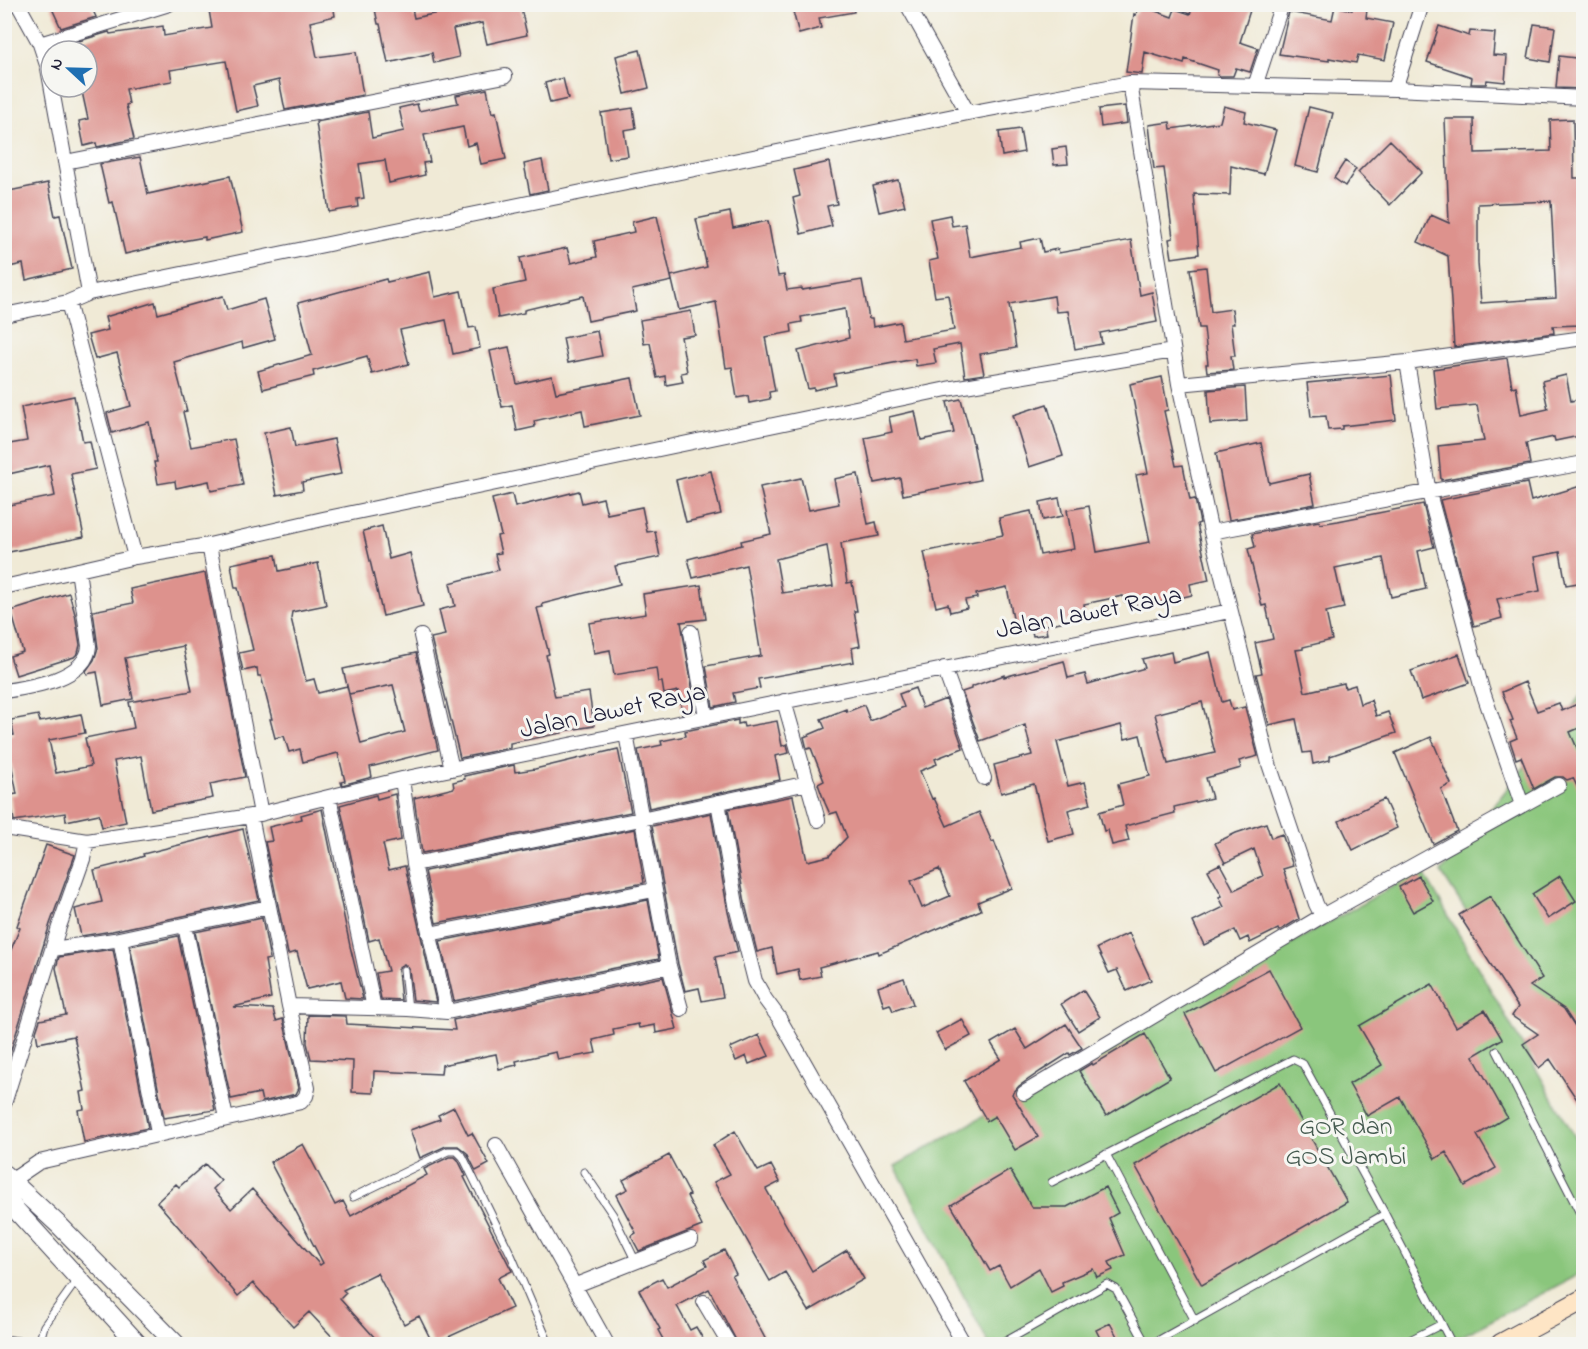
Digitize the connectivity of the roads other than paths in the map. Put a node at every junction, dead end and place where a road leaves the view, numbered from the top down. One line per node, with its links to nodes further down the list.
1 (18, 4): 7 (street)
2 (169, 4): 6 (street)
3 (907, 4): 14 (street)
4 (1282, 4): 10 (street)
5 (1422, 4): 11 (street)
6 (56, 39)
7 (39, 42)
8 (506, 76): 15 (street)
9 (1130, 83): 10 (street); 14 (street); 20 (street)
10 (1255, 86): 11 (street)
11 (1395, 89): 12 (street)
12 (1584, 98)
13 (54, 99): 15 (street)
14 (968, 113): 16 (street)
15 (65, 162): 16 (street)
16 (89, 293): 17 (street)
17 (68, 302): 18 (street); 27 (street)
18 (4, 315)
19 (1584, 338): 21 (street)
20 (1173, 351): 22 (street); 26 (street)
21 (1407, 362): 22 (street); 24 (street)
22 (1179, 384): 25 (street)
23 (1584, 463): 24 (street)
24 (1429, 493): 25 (street); 45 (street)
25 (1211, 532): 30 (street)
26 (209, 545): 27 (street); 46 (street)
27 (135, 557): 28 (street)
28 (78, 570): 29 (street); 34 (street)
29 (4, 587)
30 (1230, 611): 33 (street, Jalan Lawet Raya); 54 (street)
31 (691, 632): 36 (street)
32 (421, 636): 38 (street)
33 (944, 668): 35 (street, Jalan Lawet Raya); 39 (street)
34 (4, 691)
35 (784, 701): 36 (street, Jalan Lawet Raya); 41 (street)
36 (706, 717): 37 (street, Jalan Lawet Raya)
37 (626, 734): 38 (street, Jalan Lawet Raya); 47 (street)
38 (452, 769): 40 (street, Jalan Lawet Raya)
39 (984, 778)
40 (402, 779): 43 (street, Jalan Lawet Raya); 51 (street)
41 (808, 783): 44 (street); 48 (street)
42 (1559, 785): 45 (street)
43 (329, 797): 46 (street, Jalan Lawet Raya); 62 (street)
44 (718, 802): 47 (street); 94 (street)
45 (1522, 805): 54 (street)
46 (256, 815): 50 (street, Jalan Lawet Raya); 53 (street)
47 (641, 819): 51 (street); 52 (street)
48 (818, 820)
49 (4, 828): 50 (street, Jalan Lawet Raya)
50 (87, 841): 58 (street)
51 (414, 864): 56 (street)
52 (654, 890): 56 (street); 59 (street)
53 (269, 907): 55 (street); 61 (street)
54 (1322, 916): 67 (street)
55 (185, 926): 57 (street); 69 (street)
56 (429, 934): 65 (street)
57 (120, 939): 58 (street); 70 (street)
58 (53, 949): 68 (street)
59 (669, 966): 64 (street); 65 (street)
60 (404, 970): 63 (lane)
61 (289, 1006): 62 (street); 69 (street)
62 (374, 1008): 63 (street)
63 (408, 1009): 65 (street)
64 (681, 1009)
65 (447, 1012)
66 (1497, 1051): 78 (lane)
67 (1024, 1093)
68 (4, 1104)
69 (226, 1118): 70 (street)
70 (158, 1133): 75 (street)
71 (496, 1145): 82 (street)
72 (1106, 1154): 74 (lane); 77 (lane); 85 (lane)
73 (584, 1172): 80 (lane)
74 (1052, 1182)
75 (8, 1184): 81 (street); 90 (street)
76 (353, 1197): 91 (lane)
77 (1385, 1214): 85 (lane); 86 (lane)
78 (1584, 1221)
79 (691, 1240): 80 (street)
80 (636, 1262): 82 (street)
81 (78, 1278): 88 (lane); 89 (street)
82 (576, 1285): 92 (street)
83 (1584, 1299): 100 (main road)
84 (704, 1302): 93 (street)
85 (1195, 1321): 97 (lane)
86 (1442, 1324): 98 (lane); 99 (lane)
87 (4, 1339): 88 (lane)
88 (38, 1344)
89 (138, 1344)
90 (176, 1344)
91 (549, 1344)
92 (607, 1344)
93 (729, 1344)
94 (964, 1344)
95 (1001, 1344): 96 (lane)
96 (1146, 1344)
97 (1152, 1344)
98 (1402, 1344)
99 (1452, 1344)
100 (1501, 1344)

